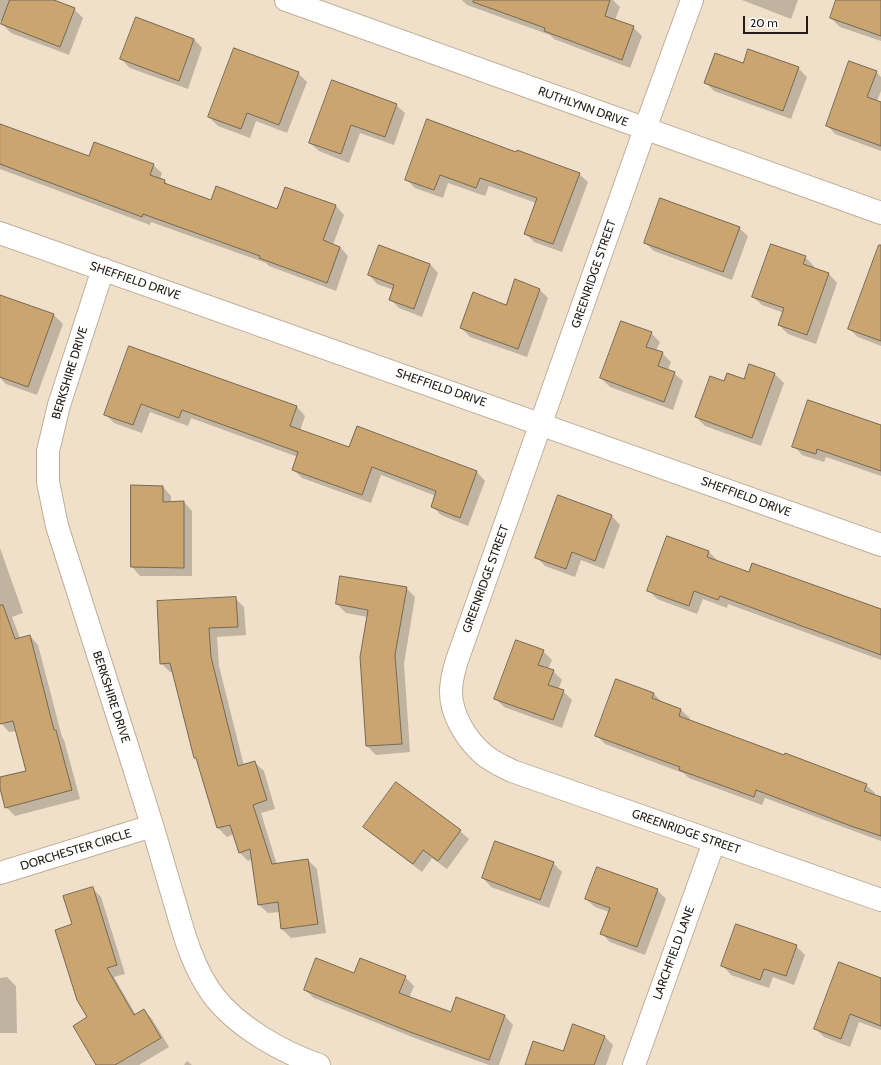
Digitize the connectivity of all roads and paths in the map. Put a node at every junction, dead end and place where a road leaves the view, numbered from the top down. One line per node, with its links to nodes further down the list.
1 (286, 0): 3 (street, RUTHLYNN DRIVE)
2 (692, 0): 3 (street, GREENRIDGE STREET)
3 (645, 129): 4 (street, RUTHLYNN DRIVE); 7 (street, GREENRIDGE STREET)
4 (881, 213)
5 (0, 233): 6 (street, SHEFFIELD DRIVE)
6 (103, 269): 7 (street, SHEFFIELD DRIVE); 9 (street, BERKSHIRE DRIVE)
7 (541, 424): 8 (street, SHEFFIELD DRIVE); 10 (street, GREENRIDGE STREET)
8 (881, 545)
9 (152, 826): 11 (street, DORCHESTER CIRCLE); 13 (street, BERKSHIRE DRIVE)
10 (714, 842): 12 (street, GREENRIDGE STREET); 14 (street, LARCHFIELD LANE)
11 (0, 873)
12 (881, 900)
13 (319, 1065)
14 (634, 1065)

